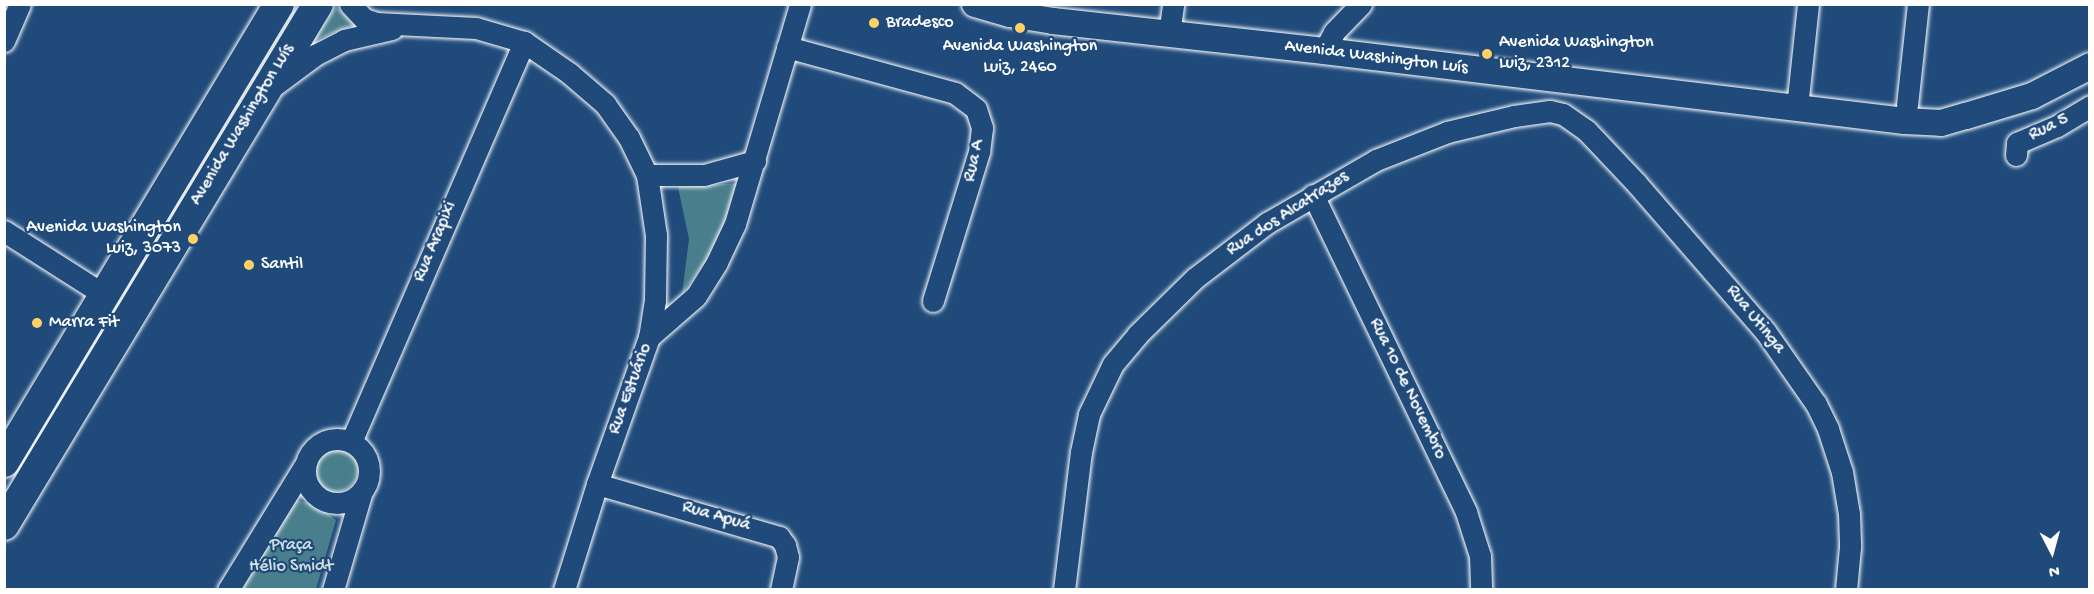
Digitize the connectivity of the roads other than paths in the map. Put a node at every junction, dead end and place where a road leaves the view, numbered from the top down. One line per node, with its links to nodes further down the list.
1 (279, 4): 28 (highway, Avenida Washington Luís)
2 (318, 4): 19 (highway, Avenida Washington Luís)
3 (350, 4): 11 (street)
4 (800, 4): 15 (street, Rua Estuário)
5 (975, 4): 12 (main road, Avenida Washington Luís)
6 (1173, 4): 12 (street)
7 (1361, 4): 16 (street)
8 (1809, 4): 18 (street)
9 (1918, 4): 20 (street)
10 (13, 12): 13 (street)
11 (414, 26): 14 (street); 19 (street)
12 (1169, 34): 16 (main road, Avenida Washington Luís)
13 (4, 41)
14 (524, 42): 25 (street); 31 (street, Rua Arapixi)
15 (787, 47): 24 (street, Rua Estuário); 29 (street, Rua A)
16 (1324, 51): 17 (main road, Avenida Washington Luís)
17 (2090, 66)
18 (1798, 98)
19 (258, 101): 36 (highway, Avenida Washington Luís)
20 (1907, 105)
21 (2090, 106): 23 (street, Rua 5)
22 (1550, 111): 26 (street, Rua dos Alcatrazes); 43 (street, Rua Utinga)
23 (2016, 155)
24 (755, 161): 25 (street); 30 (street, Rua Estuário)
25 (647, 174): 30 (street)
26 (1313, 195): 41 (street, Rua dos Alcatrazes); 42 (street, Rua 10 de Novembro)
27 (4, 231): 28 (street)
28 (106, 296): 32 (highway, Avenida Washington Luís)
29 (933, 301)
30 (649, 337): 34 (street, Rua Estuário)
31 (351, 442): 33 (street); 35 (street)
32 (7, 452)
33 (305, 465): 35 (street); 37 (street)
34 (597, 484): 39 (street, Rua Estuário); 40 (street, Rua Apuá)
35 (362, 491): 38 (street)
36 (4, 525)
37 (228, 590)
38 (333, 590)
39 (564, 590)
40 (781, 590)
41 (1064, 590)
42 (1481, 590)
43 (1846, 590)

